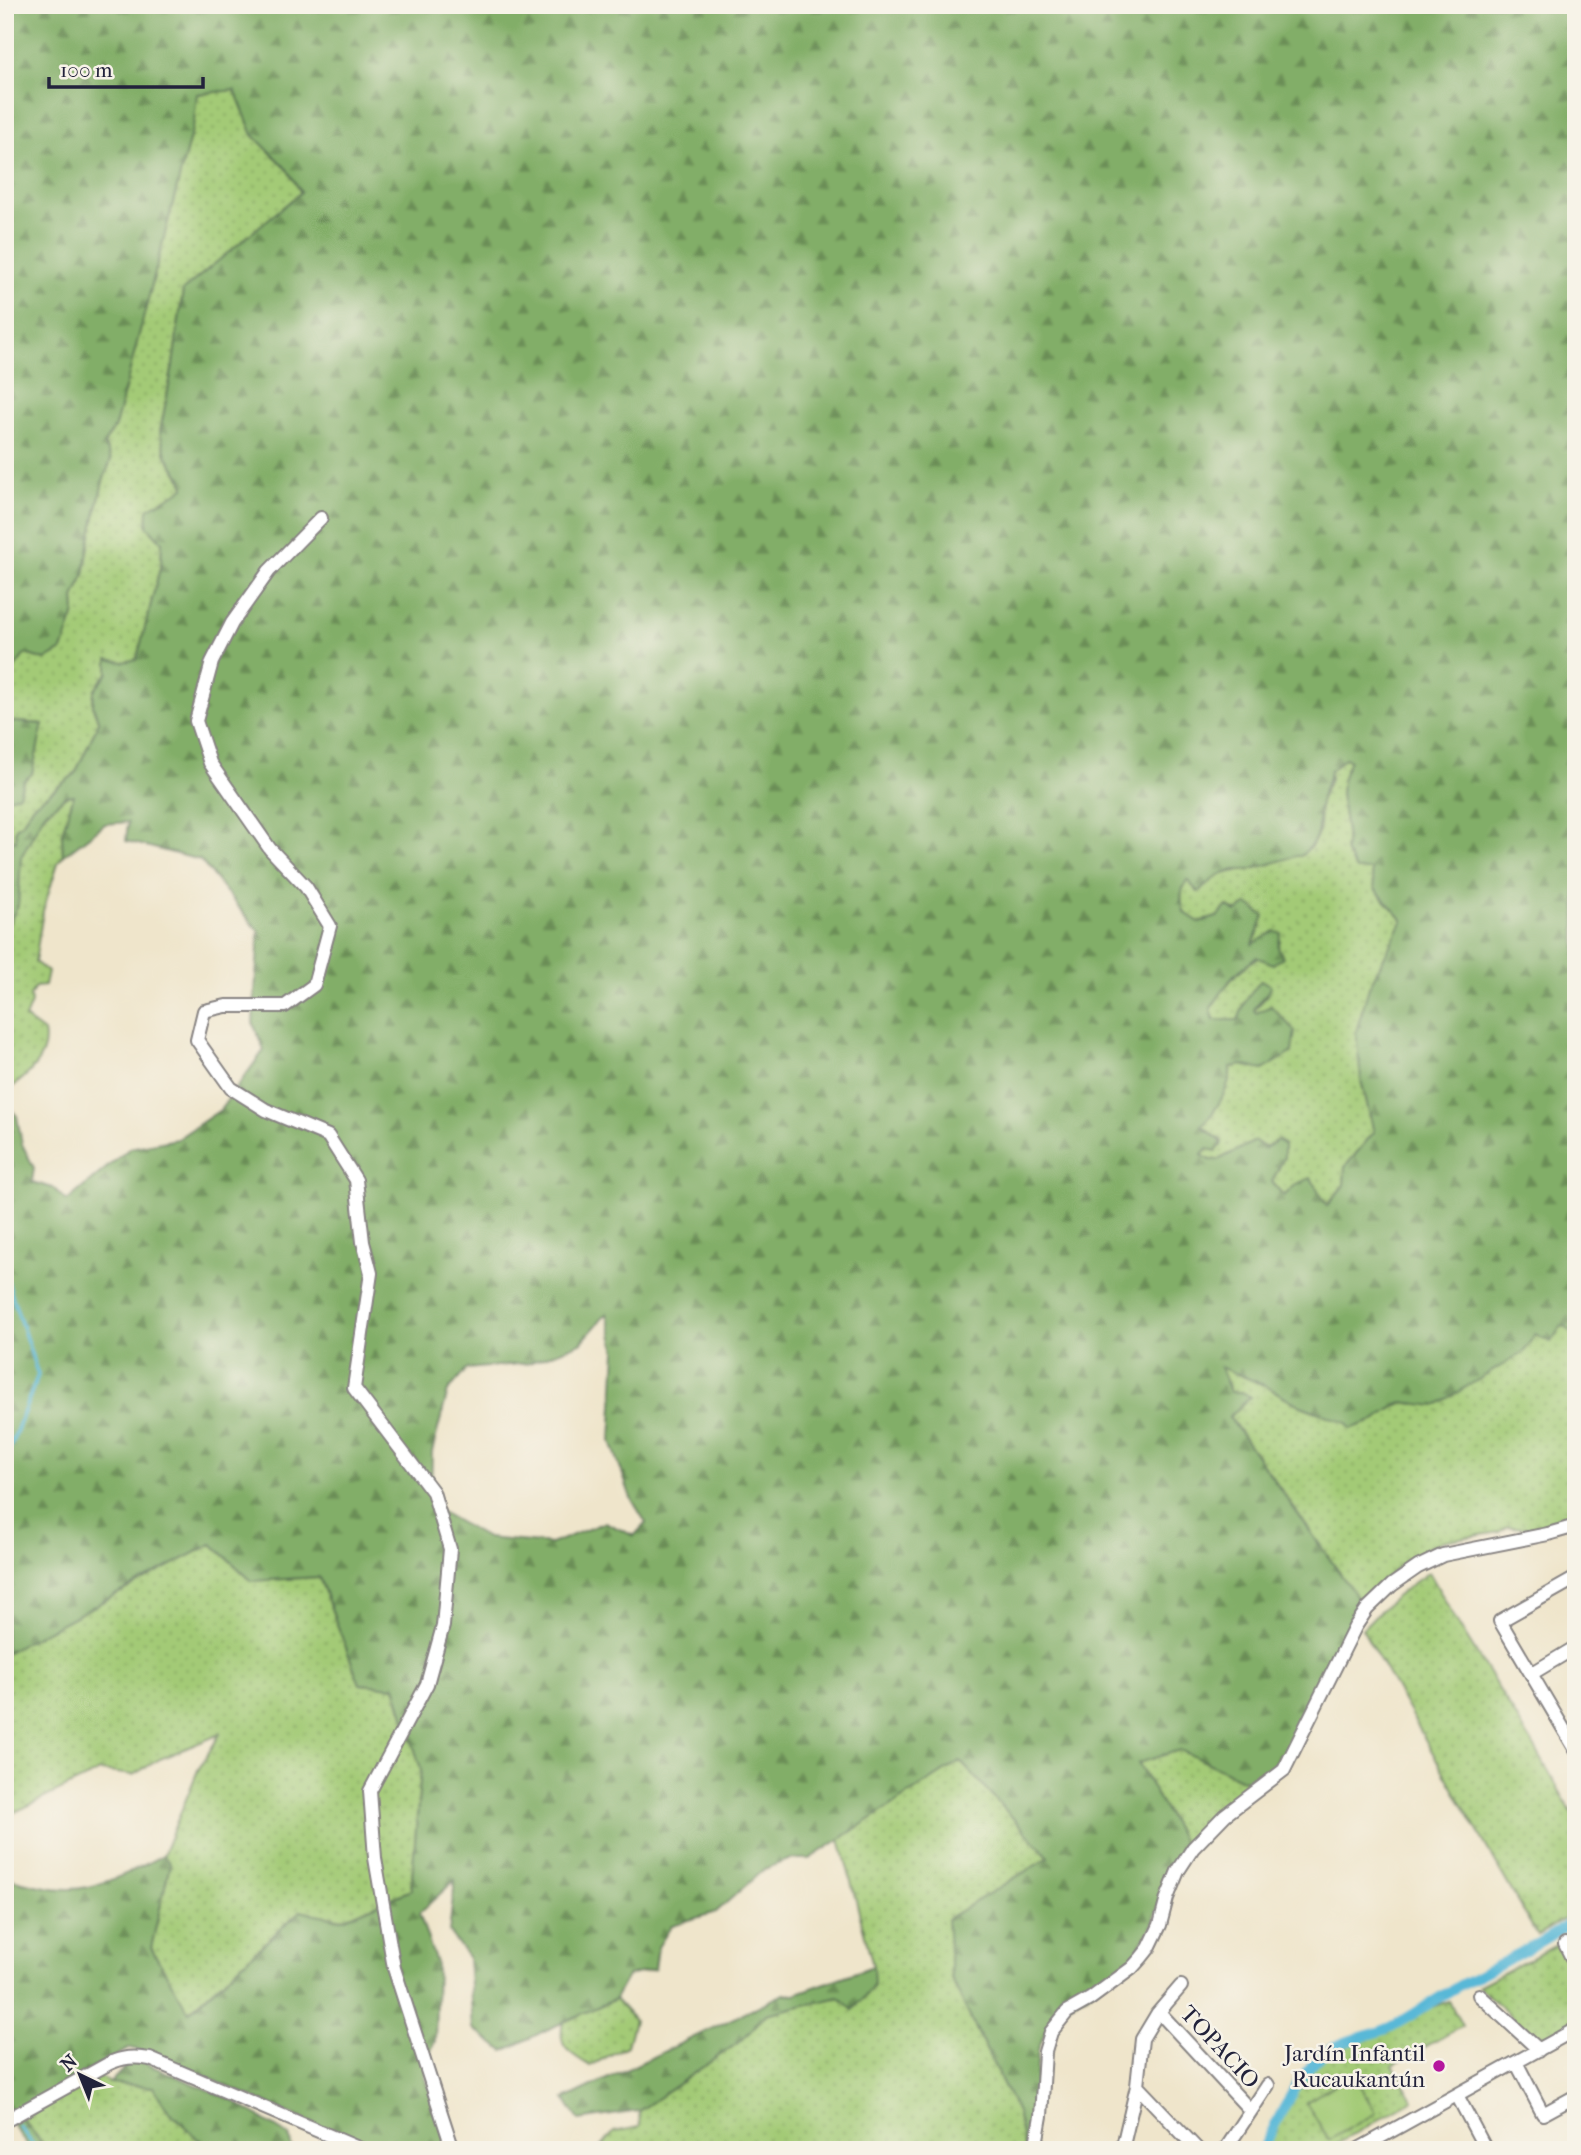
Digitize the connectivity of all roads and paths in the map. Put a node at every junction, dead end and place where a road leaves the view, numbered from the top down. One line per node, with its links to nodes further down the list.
1 (321, 518): 22 (street)
2 (1576, 1526): 23 (street)
3 (1576, 1578): 5 (street)
4 (1576, 1647): 5 (street)
5 (1531, 1674): 6 (street)
6 (1575, 1747)
7 (1564, 1944): 8 (street)
8 (1576, 1966)
9 (1181, 1986): 11 (street)
10 (1479, 1995): 13 (street)
11 (1159, 2011): 15 (street); 19 (street, TOPACIO)
12 (1576, 2029): 13 (street)
13 (1539, 2050): 14 (street)
14 (1516, 2062): 17 (street); 18 (street)
15 (1137, 2085): 24 (street); 25 (street)
16 (1268, 2085): 19 (street)
17 (1457, 2095): 27 (street); 28 (street)
18 (1576, 2096)
19 (1250, 2110): 26 (street)
20 (5, 2121): 21 (street)
21 (363, 2150)
22 (453, 2150)
23 (1035, 2150)
24 (1122, 2150)
25 (1198, 2150)
26 (1225, 2150)
27 (1357, 2150)
28 (1486, 2150)

